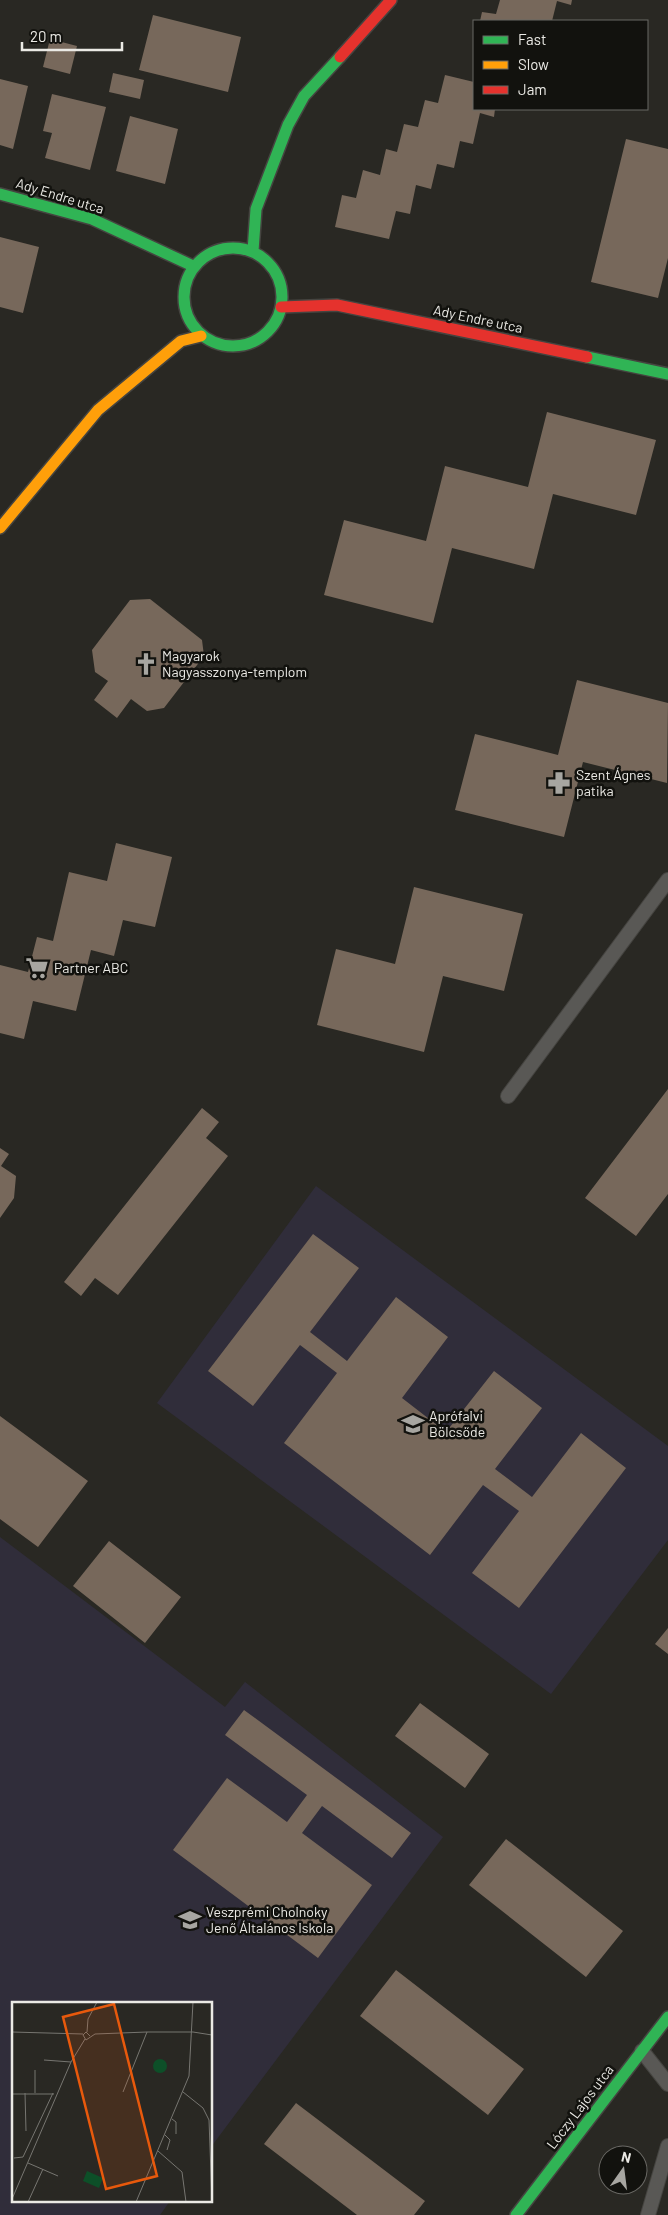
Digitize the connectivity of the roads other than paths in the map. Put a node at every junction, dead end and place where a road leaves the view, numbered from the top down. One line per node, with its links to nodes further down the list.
1 (391, 0): 3 (street)
2 (0, 194): 4 (street, Ady Endre utca)
3 (253, 252): 4 (street); 5 (street)
4 (193, 266): 6 (street)
5 (281, 307): 6 (street); 7 (street, Ady Endre utca)
6 (201, 336): 8 (street)
7 (668, 374)
8 (0, 528)
9 (668, 880): 10 (lane)
10 (508, 1096)
11 (668, 2017): 12 (street, Lóczy Lajos utca)
12 (642, 2050): 13 (lane); 15 (street, Lóczy Lajos utca)
13 (668, 2084)
14 (668, 2146): 16 (lane)
15 (516, 2215)
16 (648, 2215)

